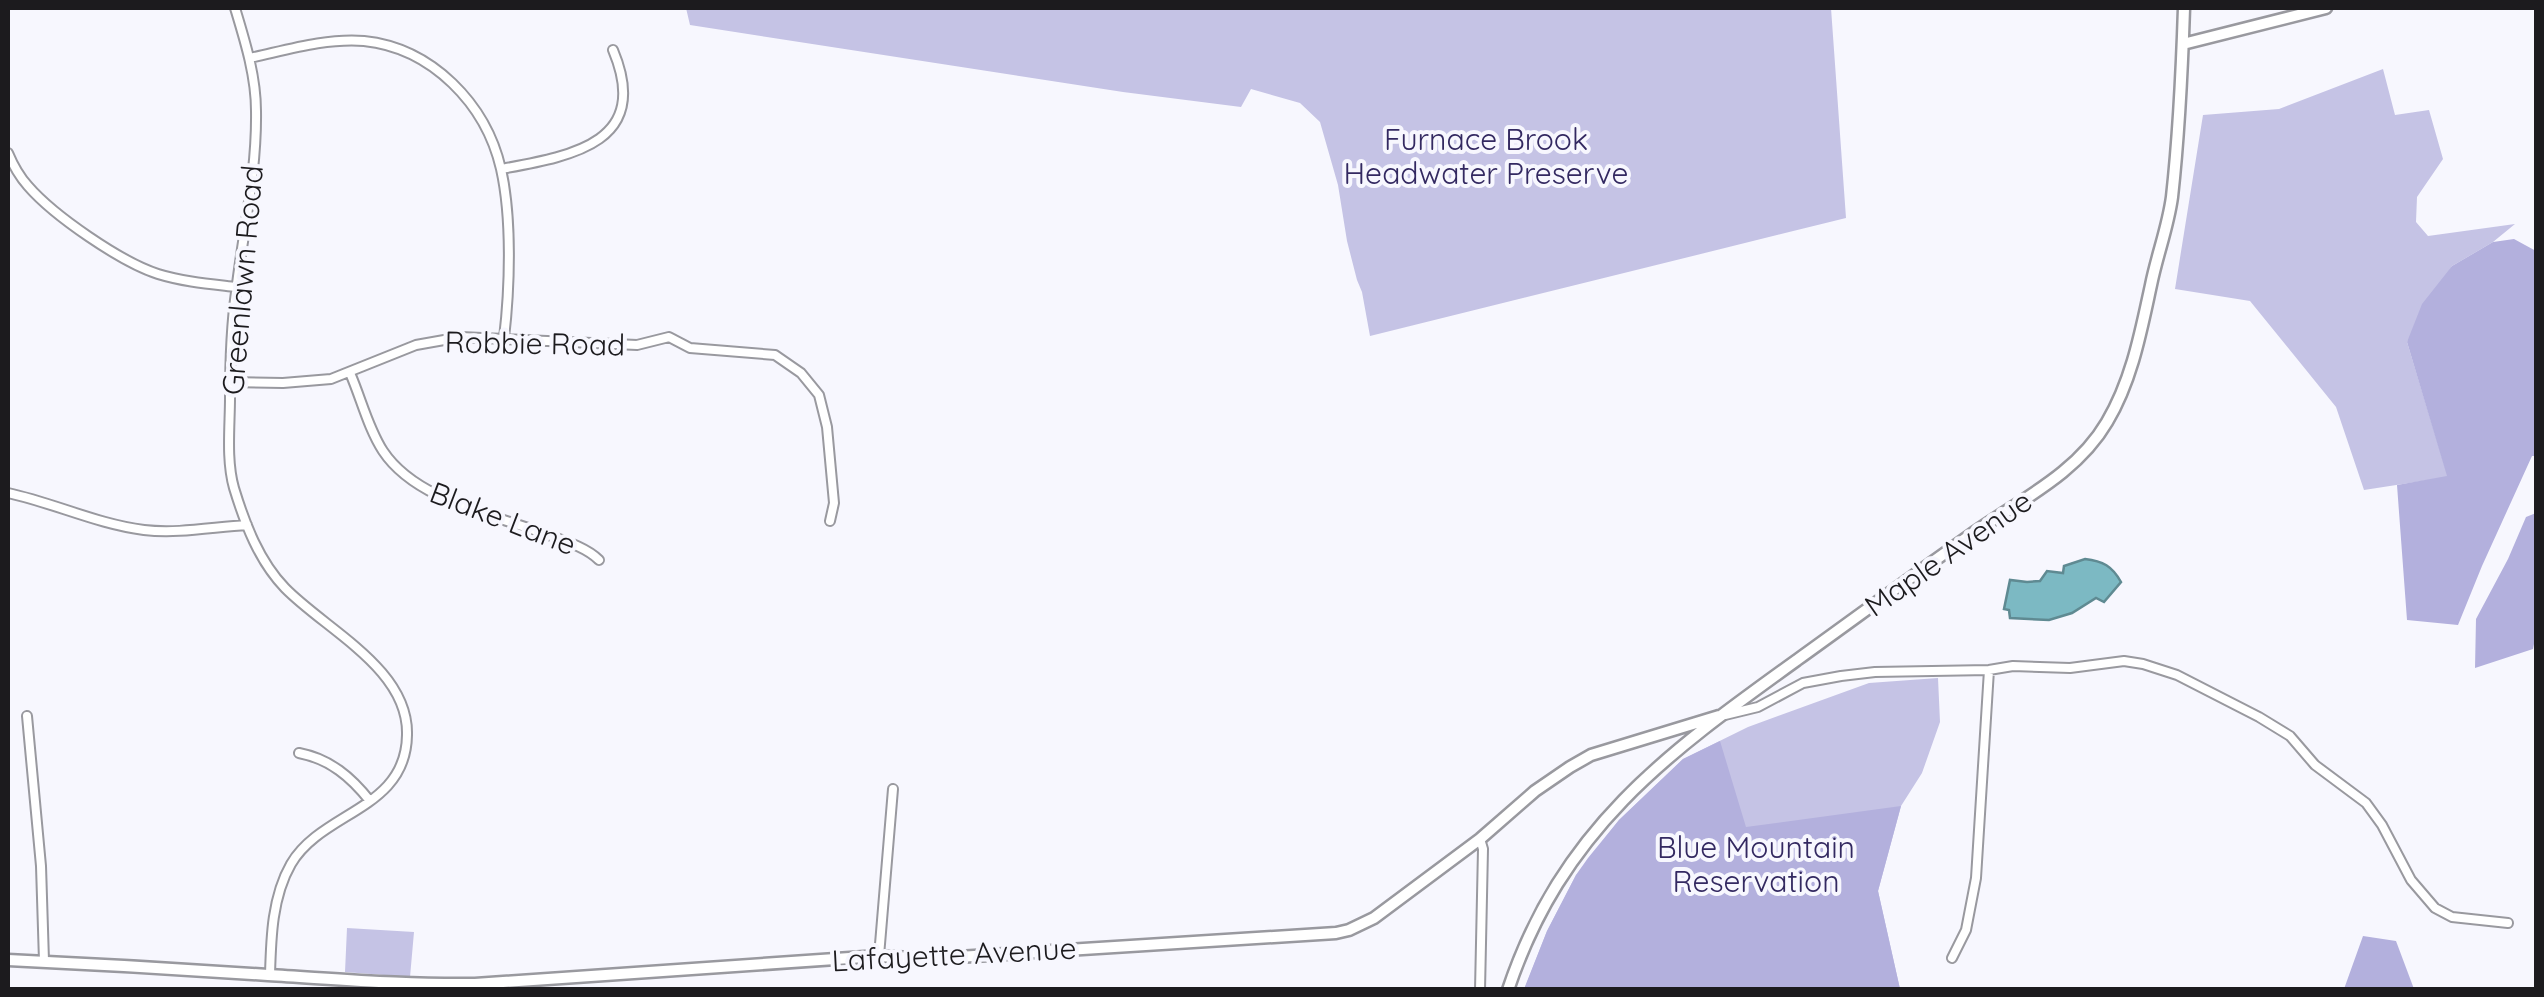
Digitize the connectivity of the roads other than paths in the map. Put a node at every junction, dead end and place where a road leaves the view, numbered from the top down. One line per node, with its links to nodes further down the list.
1 (235, 8): 6 (street, Greenlawn Road)
2 (2184, 8): 4 (street, Maple Avenue)
3 (2326, 8): 4 (street)
4 (2183, 44): 19 (street, Maple Avenue)
5 (612, 50): 8 (street)
6 (250, 58): 8 (street); 9 (street, Greenlawn Road)
7 (8, 153): 9 (street)
8 (501, 169): 10 (street)
9 (236, 287): 12 (street, Greenlawn Road)
10 (504, 338): 11 (street, Robbie Road); 14 (street, Robbie Road)
11 (350, 373): 12 (street, Robbie Road); 16 (street, Blake Lane)
12 (230, 382): 15 (street, Greenlawn Road)
13 (8, 493): 15 (street)
14 (830, 521)
15 (246, 525): 22 (street, Greenlawn Road)
16 (599, 560)
17 (1989, 670): 19 (street); 24 (street); 26 (street)
18 (27, 716): 28 (street)
19 (1719, 716): 23 (street, Lafayette Avenue); 31 (street, Maple Avenue)
20 (299, 753): 22 (street)
21 (893, 789): 25 (street)
22 (370, 801): 29 (street, Greenlawn Road)
23 (1480, 839): 25 (street, Lafayette Avenue); 30 (street)
24 (2508, 923)
25 (880, 956): 29 (street, Lafayette Avenue)
26 (1952, 958)
27 (8, 960): 28 (street, Lafayette Avenue)
28 (44, 961): 29 (street, Lafayette Avenue)
29 (270, 974)
30 (1480, 990)
31 (1508, 990)

